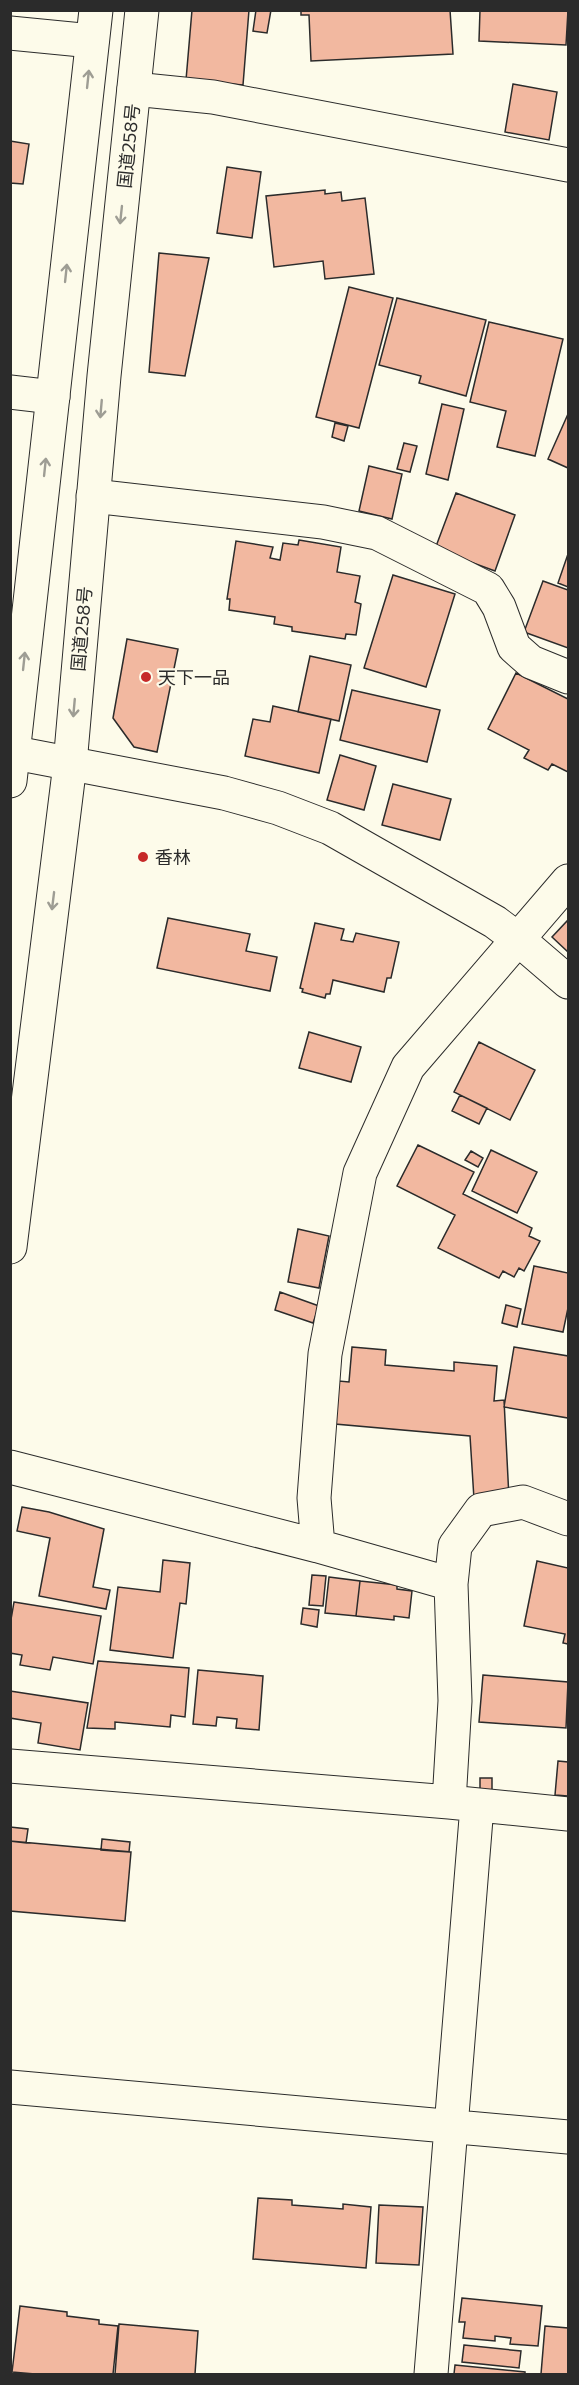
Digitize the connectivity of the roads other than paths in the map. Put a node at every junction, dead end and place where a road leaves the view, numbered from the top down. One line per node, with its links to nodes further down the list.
1 (142, 10): 4 (main road, 国道258号)
2 (94, 26): 3 (main road); 7 (main road, one-way to 2)
3 (10, 33)
4 (134, 89): 5 (main road); 8 (main road, 国道258号, one-way to 8)
5 (568, 165)
6 (10, 392): 7 (main road)
7 (52, 397): 10 (main road, one-way to 7)
8 (93, 496): 9 (main road); 11 (main road, 国道258号, one-way to 11)
9 (568, 677)
10 (12, 762): 11 (main road)
11 (70, 764): 13 (main road); 15 (main road, 国道258号, one-way to 15)
12 (568, 881): 13 (main road)
13 (519, 940): 14 (main road); 18 (main road)
14 (568, 982)
15 (10, 1247)
16 (10, 1467): 18 (main road)
17 (568, 1519): 19 (main road)
18 (318, 1546): 19 (main road)
19 (452, 1584): 21 (main road)
20 (10, 1767): 21 (main road)
21 (463, 1804): 22 (main road); 24 (main road)
22 (568, 1814)
23 (10, 2087): 24 (main road)
24 (452, 2127): 25 (main road); 26 (main road)
25 (568, 2137)
26 (431, 2374)

